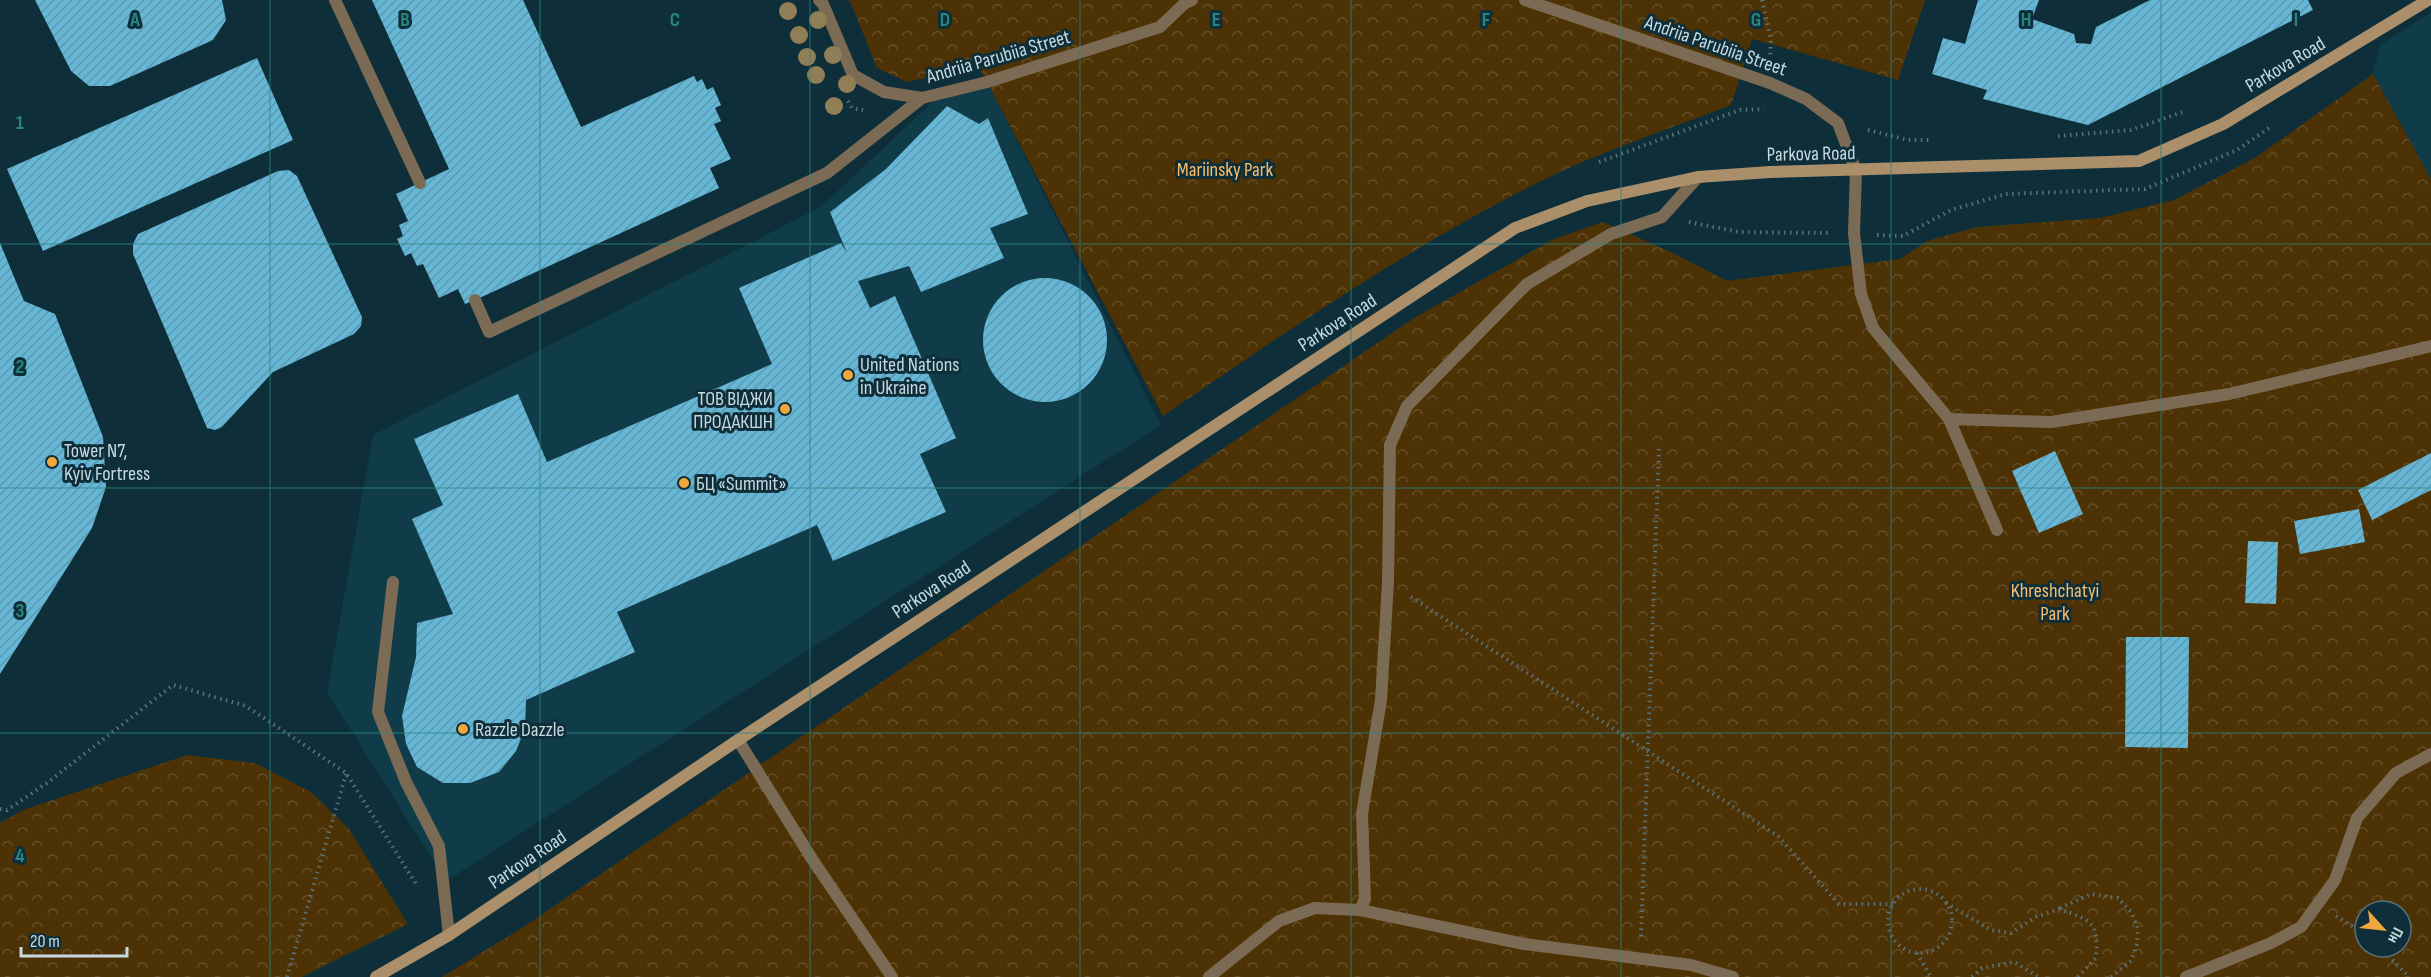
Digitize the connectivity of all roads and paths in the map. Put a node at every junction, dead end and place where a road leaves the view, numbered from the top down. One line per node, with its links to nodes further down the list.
1 (335, 0): 17 (street)
2 (1192, 0): 8 (street, Andriia Parubiia Street)
3 (1525, 0): 7 (street, Andriia Parubiia Street)
4 (1762, 0): 7 (path)
5 (2428, 0): 15 (main road, Parkova Road)
6 (825, 1): 8 (street, Andriia Parubiia Street)
7 (1770, 83): 11 (street, Andriia Parubiia Street)
8 (922, 98): 18 (street)
9 (1772, 109): 14 (path)
10 (2187, 111): 12 (path)
11 (1838, 123): 13 (path); 15 (street)
12 (2055, 137)
13 (1942, 140)
14 (1599, 162)
15 (1857, 171): 16 (main road, Parkova Road); 20 (street)
16 (1698, 177): 24 (street); 25 (main road, Parkova Road)
17 (420, 183)
18 (475, 300)
19 (2431, 346): 20 (street)
20 (1949, 419): 22 (street)
21 (1659, 449): 26 (path)
22 (1997, 530)
23 (393, 582): 39 (street)
24 (1388, 582): 26 (path); 37 (street)
25 (738, 740): 39 (main road, Parkova Road); 45 (street)
26 (1648, 749): 34 (path); 41 (path)
27 (2431, 754): 35 (street)
28 (346, 773): 30 (path); 32 (path); 43 (path)
29 (0, 809): 30 (path)
30 (7, 810): 31 (path)
31 (0, 814)
32 (419, 888)
33 (1946, 903): 34 (path); 36 (path); 40 (path)
34 (1893, 904): 40 (path)
35 (2318, 904): 38 (path); 53 (street)
36 (2059, 909): 51 (path); 52 (path)
37 (1360, 910): 41 (street); 46 (street)
38 (2353, 926)
39 (449, 936): 44 (main road, Parkova Road)
40 (1916, 953): 48 (path)
41 (1640, 958): 47 (street)
42 (2392, 959): 54 (path)
43 (287, 977)
44 (376, 977)
45 (892, 977)
46 (1209, 977)
47 (1733, 977)
48 (1931, 977)
49 (1972, 977): 50 (path)
50 (2039, 977)
51 (2078, 977)
52 (2111, 977)
53 (2186, 977)
54 (2409, 977)

